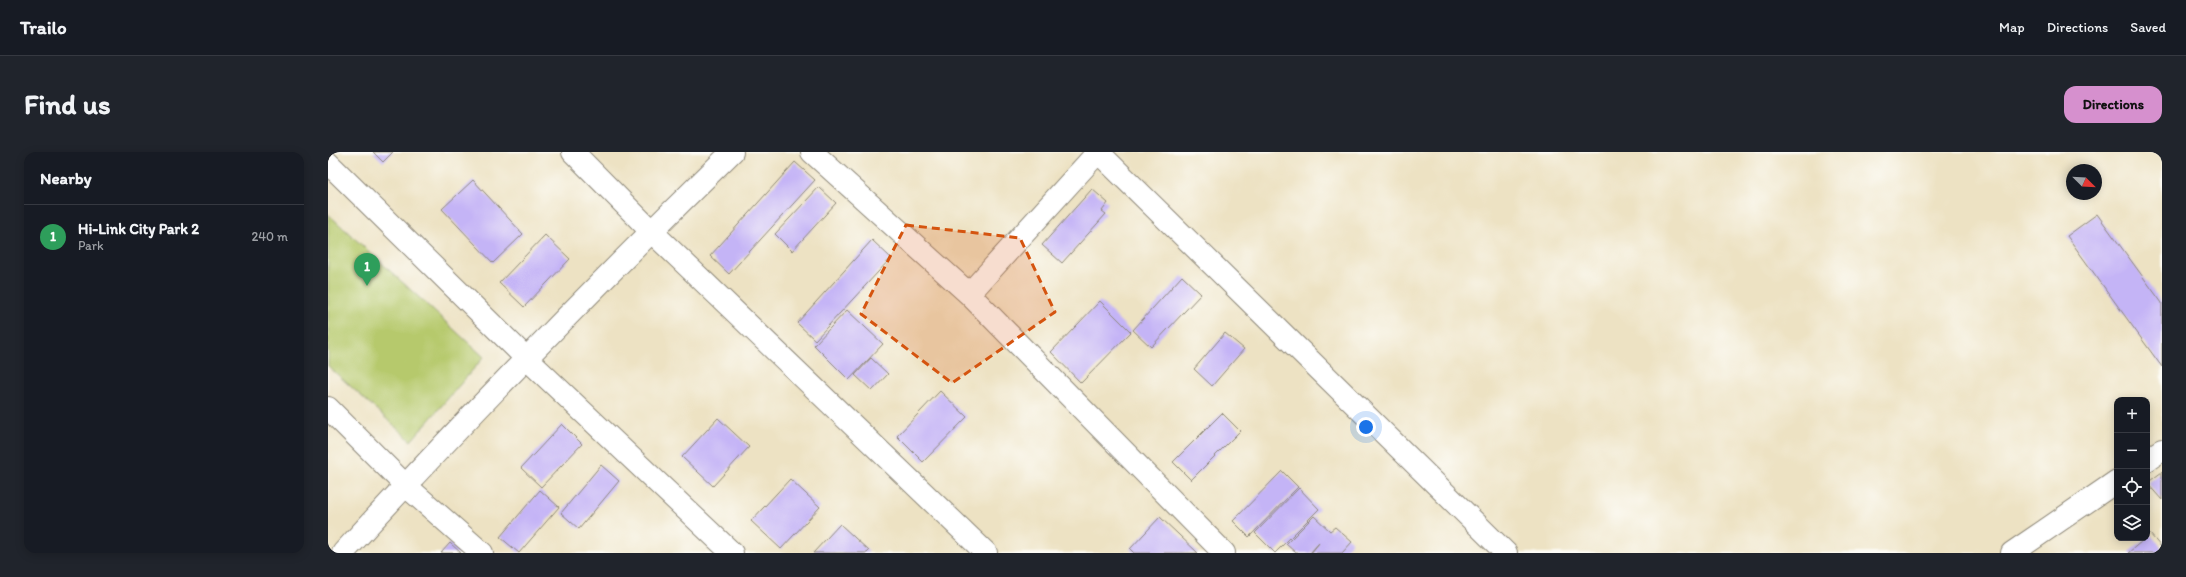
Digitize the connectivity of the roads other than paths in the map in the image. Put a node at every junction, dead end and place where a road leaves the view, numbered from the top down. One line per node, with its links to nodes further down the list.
1 (573, 152): 5 (street)
2 (732, 152): 5 (street)
3 (812, 152): 6 (street)
4 (328, 163): 7 (street)
5 (651, 231): 7 (street); 16 (street)
6 (969, 294): 17 (street); 18 (street)
7 (527, 358): 12 (street); 15 (street)
8 (328, 408): 12 (street)
9 (2162, 450): 10 (street)
10 (2150, 458)
11 (2114, 483): 19 (street)
12 (405, 485): 13 (street); 14 (street)
13 (343, 553)
14 (482, 553)
15 (732, 553)
16 (986, 553)
17 (1224, 553)
18 (1506, 553)
19 (2012, 553)

